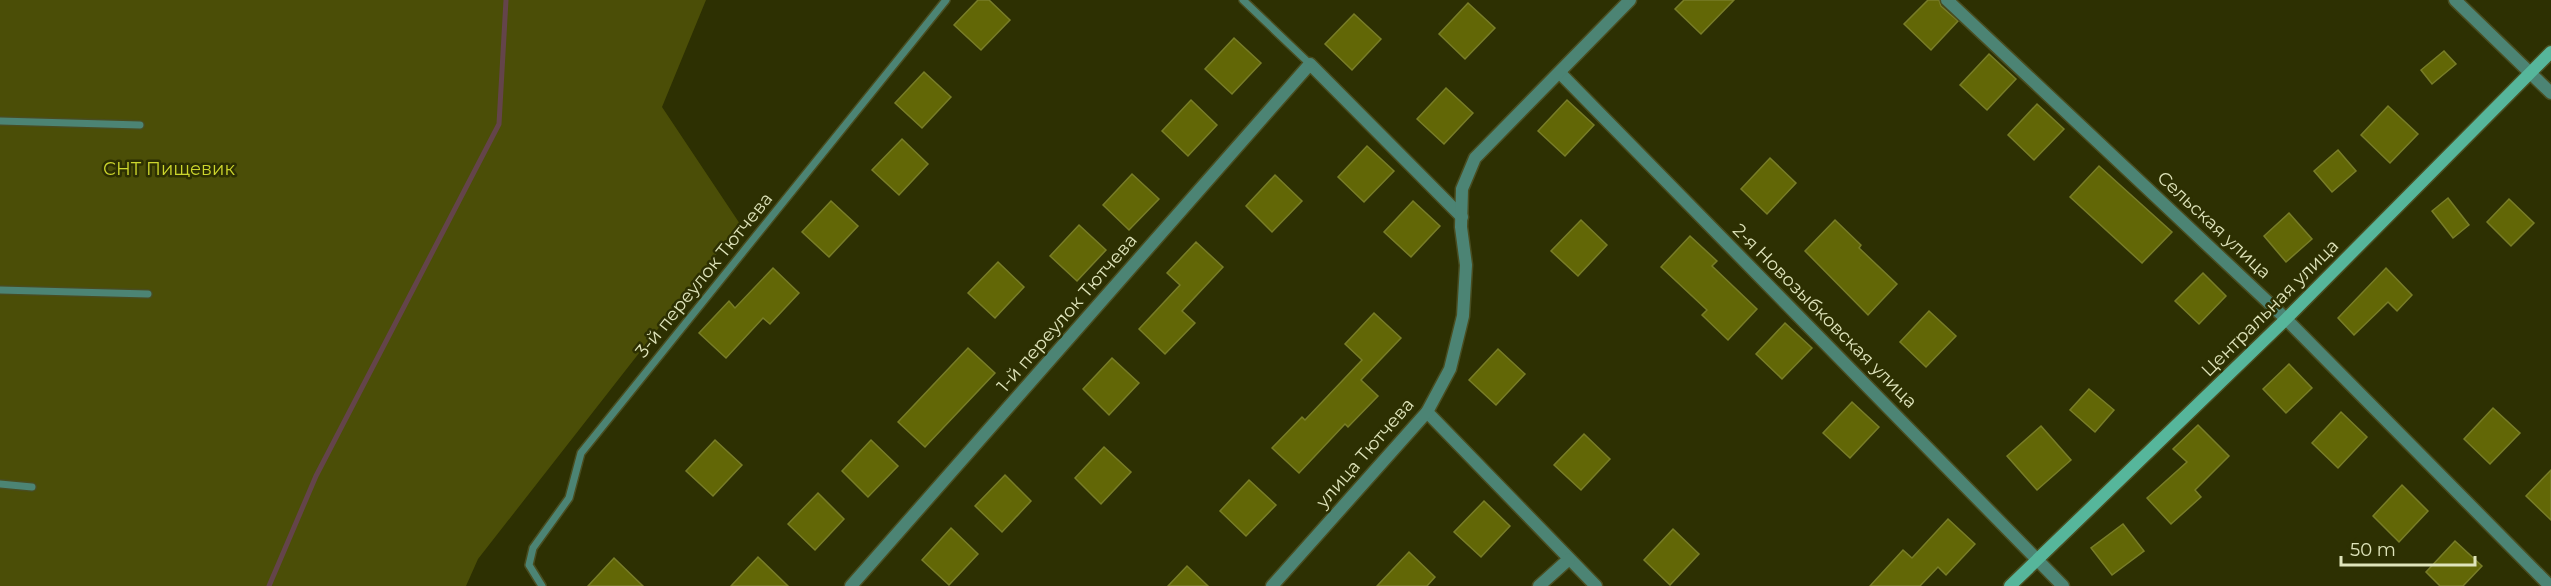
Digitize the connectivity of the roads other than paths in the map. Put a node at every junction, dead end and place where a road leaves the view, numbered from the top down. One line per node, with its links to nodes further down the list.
1 (946, 0): 22 (lane, 3-й переулок Тютчева)
2 (1242, 0): 7 (lane)
3 (1630, 0): 8 (street, улица Тютчева)
4 (1947, 0): 16 (street, Сельская улица)
5 (2455, 0): 9 (street)
6 (2551, 52): 9 (street, Центральная улица)
7 (1310, 64): 13 (street); 23 (street, 1-й переулок Тютчева)
8 (1560, 73): 13 (street, улица Тютчева); 21 (street, 2-я Новозыбковская улица)
9 (2532, 73): 10 (street); 16 (street, Центральная улица)
10 (2551, 93)
11 (0, 121): 12 (lane)
12 (140, 125)
13 (1462, 217): 17 (street, улица Тютчева)
14 (0, 290): 15 (lane)
15 (148, 294)
16 (2286, 318): 21 (street, Центральная улица); 29 (street, Сельская улица)
17 (1427, 412): 20 (street); 24 (street, улица Тютчева)
18 (0, 484): 19 (lane)
19 (32, 487)
20 (1569, 559): 25 (street); 26 (street)
21 (2038, 559): 27 (street, Центральная улица); 28 (street, 2-я Новозыбковская улица)
22 (542, 586)
23 (851, 586)
24 (1272, 586)
25 (1539, 586)
26 (1596, 586)
27 (2010, 586)
28 (2063, 586)
29 (2550, 586)

